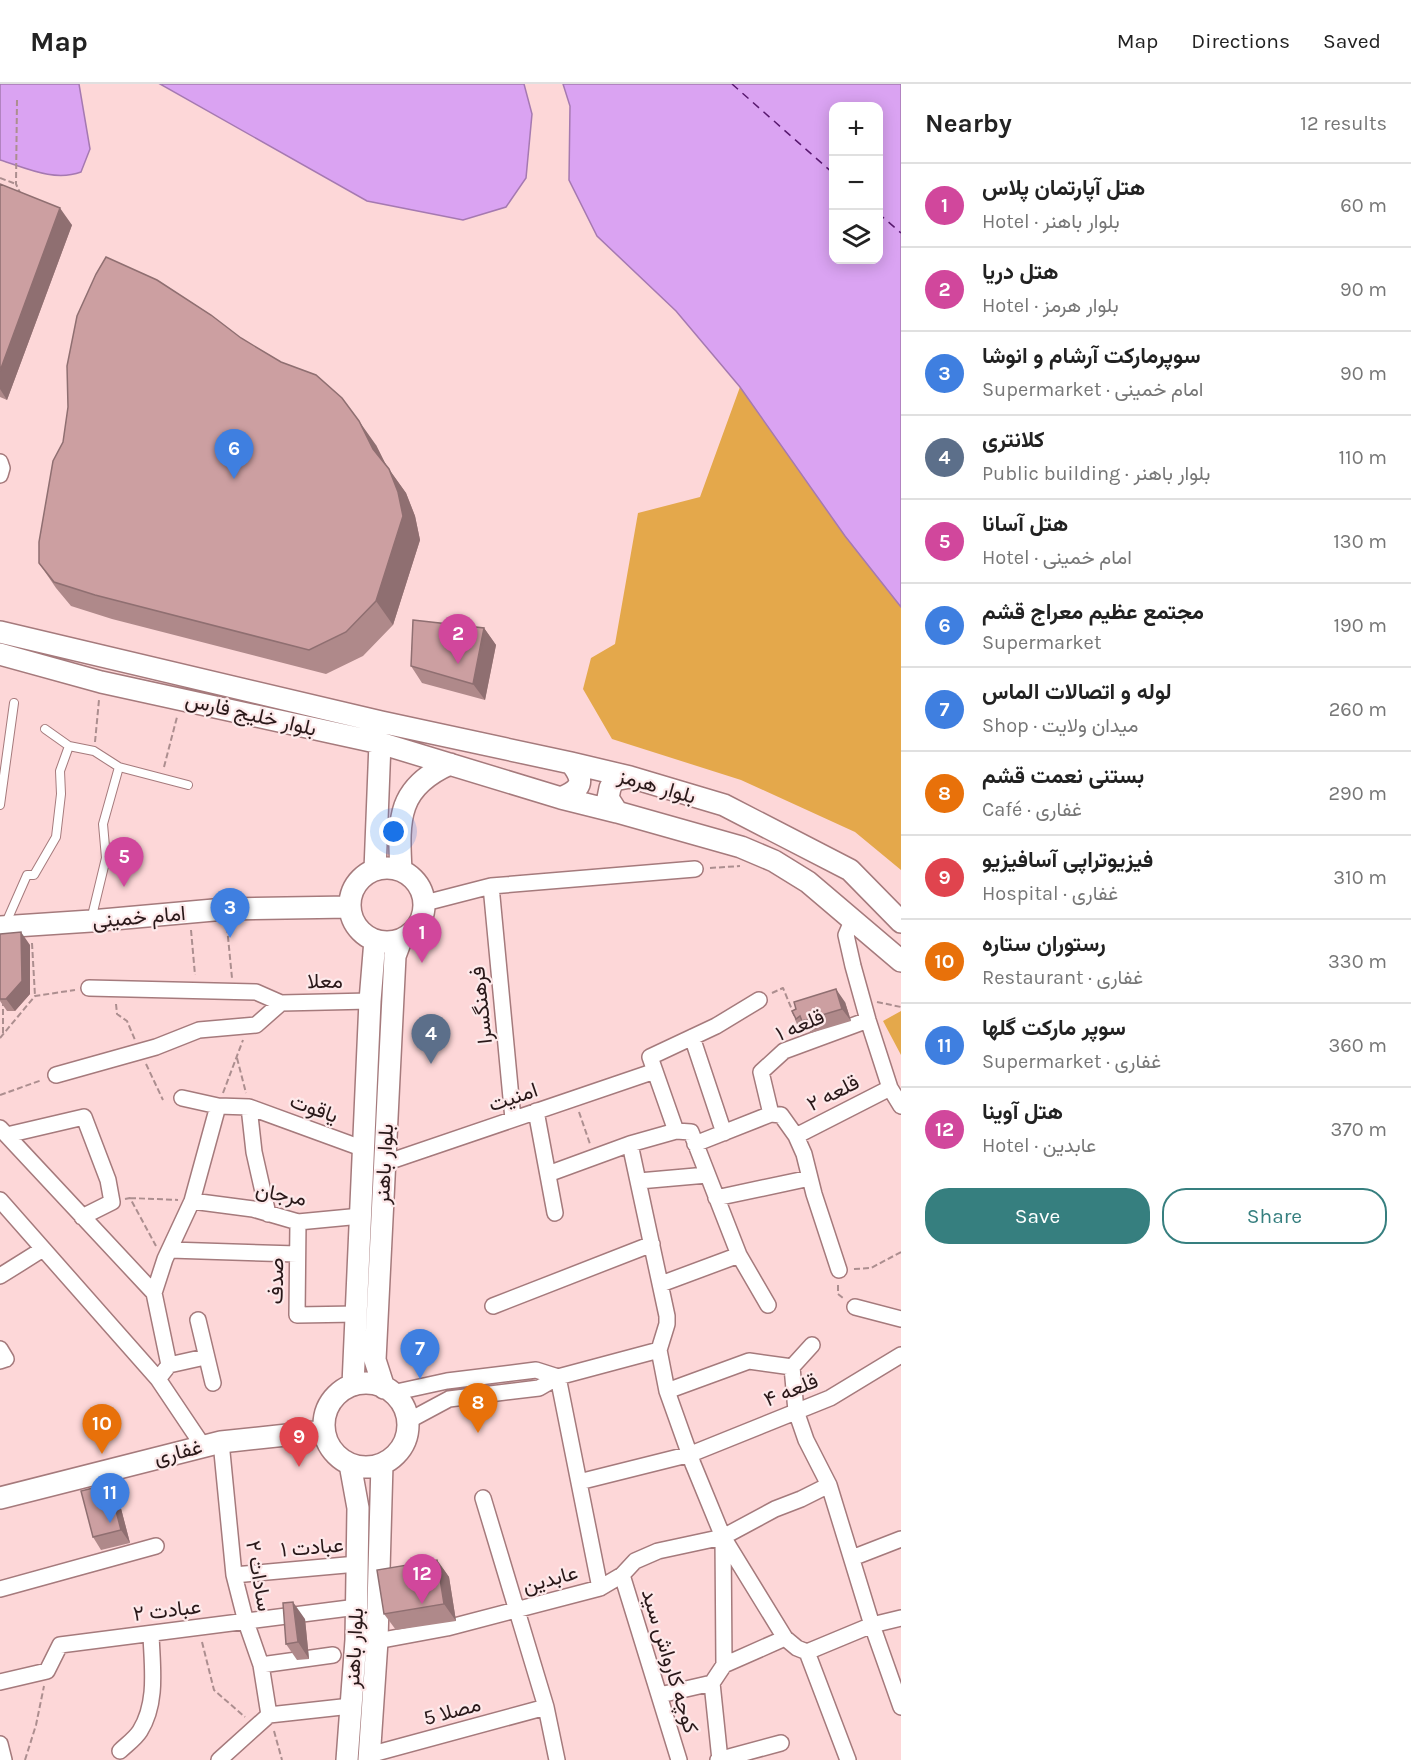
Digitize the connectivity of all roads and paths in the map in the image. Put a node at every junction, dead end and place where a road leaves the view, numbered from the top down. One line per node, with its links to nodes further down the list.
1 (17, 100): 3 (path)
2 (0, 178): 3 (path)
3 (16, 184): 4 (path)
4 (24, 200)
5 (0, 462): 6 (street)
6 (0, 475)
7 (0, 632): 12 (main road, بلوار خلیج فارس)
8 (0, 654): 9 (main road, بلوار خلیج فارس)
9 (101, 682): 10 (main road, بلوار خلیج فارس); 16 (path)
10 (182, 698): 14 (main road, بلوار خلیج فارس); 21 (path)
11 (14, 703): 24 (lane)
12 (381, 722): 17 (main road, بلوار هرمز)
13 (45, 729): 15 (lane)
14 (380, 743): 18 (main road, بلوار خلیج فارس); 28 (main road)
15 (69, 746): 16 (lane); 39 (lane)
16 (94, 751): 19 (lane)
17 (571, 763): 20 (main road, بلوار هرمز); 23 (main road)
18 (450, 764): 23 (main road, بلوار هرمز); 29 (main road)
19 (118, 767): 21 (lane); 36 (lane)
20 (630, 777): 25 (main road); 37 (main road, بلوار هرمز)
21 (161, 778): 22 (lane)
22 (188, 785)
23 (561, 798): 25 (main road, بلوار هرمز)
24 (0, 805)
25 (617, 812): 35 (main road, بلوار هرمز)
26 (743, 866): 27 (path)
27 (695, 869): 30 (street)
28 (375, 870): 29 (main road); 32 (main road)
29 (401, 870): 31 (main road)
30 (491, 886): 31 (street); 71 (street, فرهنگسرا)
31 (425, 903): 41 (main road)
32 (350, 907): 33 (main road, امام خمینی); 40 (main road)
33 (225, 909): 34 (main road, امام خمینی); 45 (path)
34 (190, 912): 36 (main road, امام خمینی); 44 (path)
35 (853, 919): 42 (main road, بلوار هرمز); 49 (street)
36 (91, 921): 38 (main road, امام خمینی)
37 (901, 922)
38 (31, 925): 39 (main road, امام خمینی); 46 (path)
39 (2, 927)
40 (375, 940): 41 (main road); 50 (main road, بلوار باهنر)
41 (401, 940): 80 (main road, بلوار باهنر)
42 (901, 961)
43 (89, 988): 44 (street); 46 (path)
44 (196, 992): 45 (street)
45 (233, 992): 51 (street)
46 (35, 996): 55 (path)
47 (3, 998): 55 (path)
48 (759, 1000): 56 (street); 58 (path)
49 (862, 1000): 52 (path); 53 (street)
50 (370, 1001): 51 (street, معلا); 78 (main road, بلوار باهنر)
51 (281, 1003): 54 (street)
52 (901, 1007)
53 (868, 1020): 58 (street, قلعه ۱); 62 (street)
54 (249, 1026): 59 (path); 61 (street)
55 (3, 1033): 57 (path)
56 (692, 1037): 60 (street); 74 (street)
57 (0, 1038)
58 (805, 1043): 70 (street, قلعه ۱)
59 (237, 1058): 66 (path); 68 (path)
60 (655, 1071): 65 (street, امنیت); 73 (street)
61 (56, 1075): 63 (path)
62 (890, 1088): 67 (street); 75 (street, قلعه ۲)
63 (0, 1095)
64 (182, 1098): 66 (street, یاقوت)
65 (574, 1098): 69 (street, امنیت); 79 (path)
66 (218, 1106): 68 (street, یاقوت); 88 (street)
67 (901, 1106)
68 (249, 1107): 78 (street, یاقوت); 91 (street)
69 (536, 1111): 71 (street, امنیت); 81 (street)
70 (771, 1114): 74 (street); 75 (street)
71 (513, 1119): 80 (street, امنیت)
72 (3, 1131): 89 (street); 93 (street)
73 (676, 1131): 76 (street); 77 (street)
74 (724, 1133): 77 (street)
75 (796, 1136): 83 (street)
76 (630, 1144): 79 (street); 84 (street)
77 (695, 1144): 82 (street)
78 (364, 1149): 92 (main road, بلوار باهنر)
79 (595, 1157): 81 (street)
80 (384, 1163): 123 (main road, بلوار باهنر)
81 (548, 1174): 90 (street)
82 (707, 1175): 84 (street); 86 (street)
83 (810, 1178): 86 (street); 101 (street)
84 (639, 1181): 95 (street)
85 (130, 1198): 88 (path); 89 (path); 100 (path)
86 (716, 1198): 99 (street)
87 (0, 1200): 96 (street)
88 (192, 1201): 91 (street, مرجان); 100 (street)
89 (112, 1202): 93 (street)
90 (555, 1213)
91 (268, 1214): 94 (street, مرجان)
92 (361, 1216): 94 (street, مرجان); 108 (main road, بلوار باهنر)
93 (82, 1217): 104 (street)
94 (298, 1222): 98 (street, صدف)
95 (652, 1244): 103 (street); 106 (street)
96 (43, 1248): 102 (street); 120 (street)
97 (901, 1252): 101 (path)
98 (297, 1254): 100 (street); 108 (street, صدف)
99 (739, 1255): 103 (street); 105 (street)
100 (167, 1256): 104 (street)
101 (839, 1270): 107 (path)
102 (0, 1276)
103 (661, 1284): 113 (street)
104 (154, 1293): 117 (street)
105 (768, 1305)
106 (493, 1306)
107 (855, 1307): 109 (street)
108 (357, 1314): 122 (main road, بلوار باهنر)
109 (901, 1319)
110 (198, 1320): 115 (street)
111 (812, 1345): 118 (street)
112 (0, 1349): 116 (street)
113 (658, 1350): 119 (street); 124 (street)
114 (901, 1355): 125 (street, قلعه ۴)
115 (205, 1357): 117 (street); 121 (street)
116 (0, 1361)
117 (170, 1365): 120 (street)
118 (792, 1367): 124 (street); 125 (street)
119 (558, 1377): 123 (street); 126 (street); 132 (street)
120 (158, 1378): 128 (street)
121 (213, 1383)
122 (353, 1385): 123 (main road); 127 (main road)
123 (388, 1390): 126 (main road)
124 (667, 1391): 129 (street)
125 (796, 1411): 129 (street, قلعه ۴); 133 (street)
126 (408, 1421): 131 (main road)
127 (324, 1431): 128 (main road, غفاری); 130 (main road)
128 (212, 1444): 134 (main road, غفاری); 141 (street, سادات ۲)
129 (690, 1454): 132 (street, قلعه ۴); 136 (street)
130 (350, 1464): 131 (main road); 140 (main road, بلوار باهنر)
131 (382, 1464): 155 (main road, بلوار باهنر)
132 (579, 1482): 143 (street)
133 (829, 1485): 136 (street, عابدین); 139 (street)
134 (0, 1498)
135 (483, 1498): 146 (street)
136 (723, 1537): 142 (street, عابدین); 153 (street); 160 (street)
137 (901, 1539): 139 (street)
138 (156, 1546): 144 (street)
139 (852, 1558): 149 (street)
140 (357, 1564): 141 (street, عبادت ۱); 145 (main road, بلوار باهنر)
141 (234, 1575): 148 (street, سادات ۲)
142 (622, 1575): 143 (street, عابدین); 164 (street, کوچه کارواش سید)
143 (600, 1588): 146 (street, عابدین)
144 (0, 1589)
145 (357, 1607): 151 (street, عبادت ۲); 154 (main road, بلوار باهنر)
146 (516, 1610): 155 (street, عابدین); 166 (street)
147 (901, 1618): 149 (street)
148 (246, 1622): 150 (street, عبادت ۲); 151 (street, عبادت ۲); 159 (street, سادات ۲)
149 (872, 1625): 156 (street); 167 (street)
150 (199, 1628): 152 (street, عبادت ۲); 169 (path)
151 (295, 1628): 158 (street)
152 (151, 1634): 161 (street, عبادت ۲); 172 (street)
153 (785, 1638): 156 (street); 160 (street)
154 (356, 1640): 155 (street, عابدین); 165 (main road, بلوار باهنر)
155 (377, 1641): 173 (main road, بلوار باهنر)
156 (807, 1652): 182 (street)
157 (333, 1655): 158 (street)
158 (297, 1660): 159 (street)
159 (261, 1665): 168 (street, سادات ۲)
160 (724, 1665): 163 (street)
161 (47, 1671): 162 (street); 175 (path)
162 (0, 1682)
163 (712, 1683): 164 (street); 181 (street)
164 (660, 1695): 180 (street, کوچه کارواش سید)
165 (351, 1706): 168 (street); 178 (main road, بلوار باهنر)
166 (546, 1707): 173 (street, مصلا 5); 179 (street)
167 (901, 1707)
168 (269, 1715): 169 (street); 177 (path)
169 (256, 1726): 176 (street)
170 (781, 1743): 181 (street)
171 (0, 1744): 174 (street)
172 (120, 1751)
173 (369, 1758)
174 (4, 1760)
175 (24, 1760)
176 (219, 1760)
177 (282, 1760)
178 (347, 1760)
179 (557, 1760)
180 (679, 1760)
181 (719, 1760)
182 (848, 1760)

